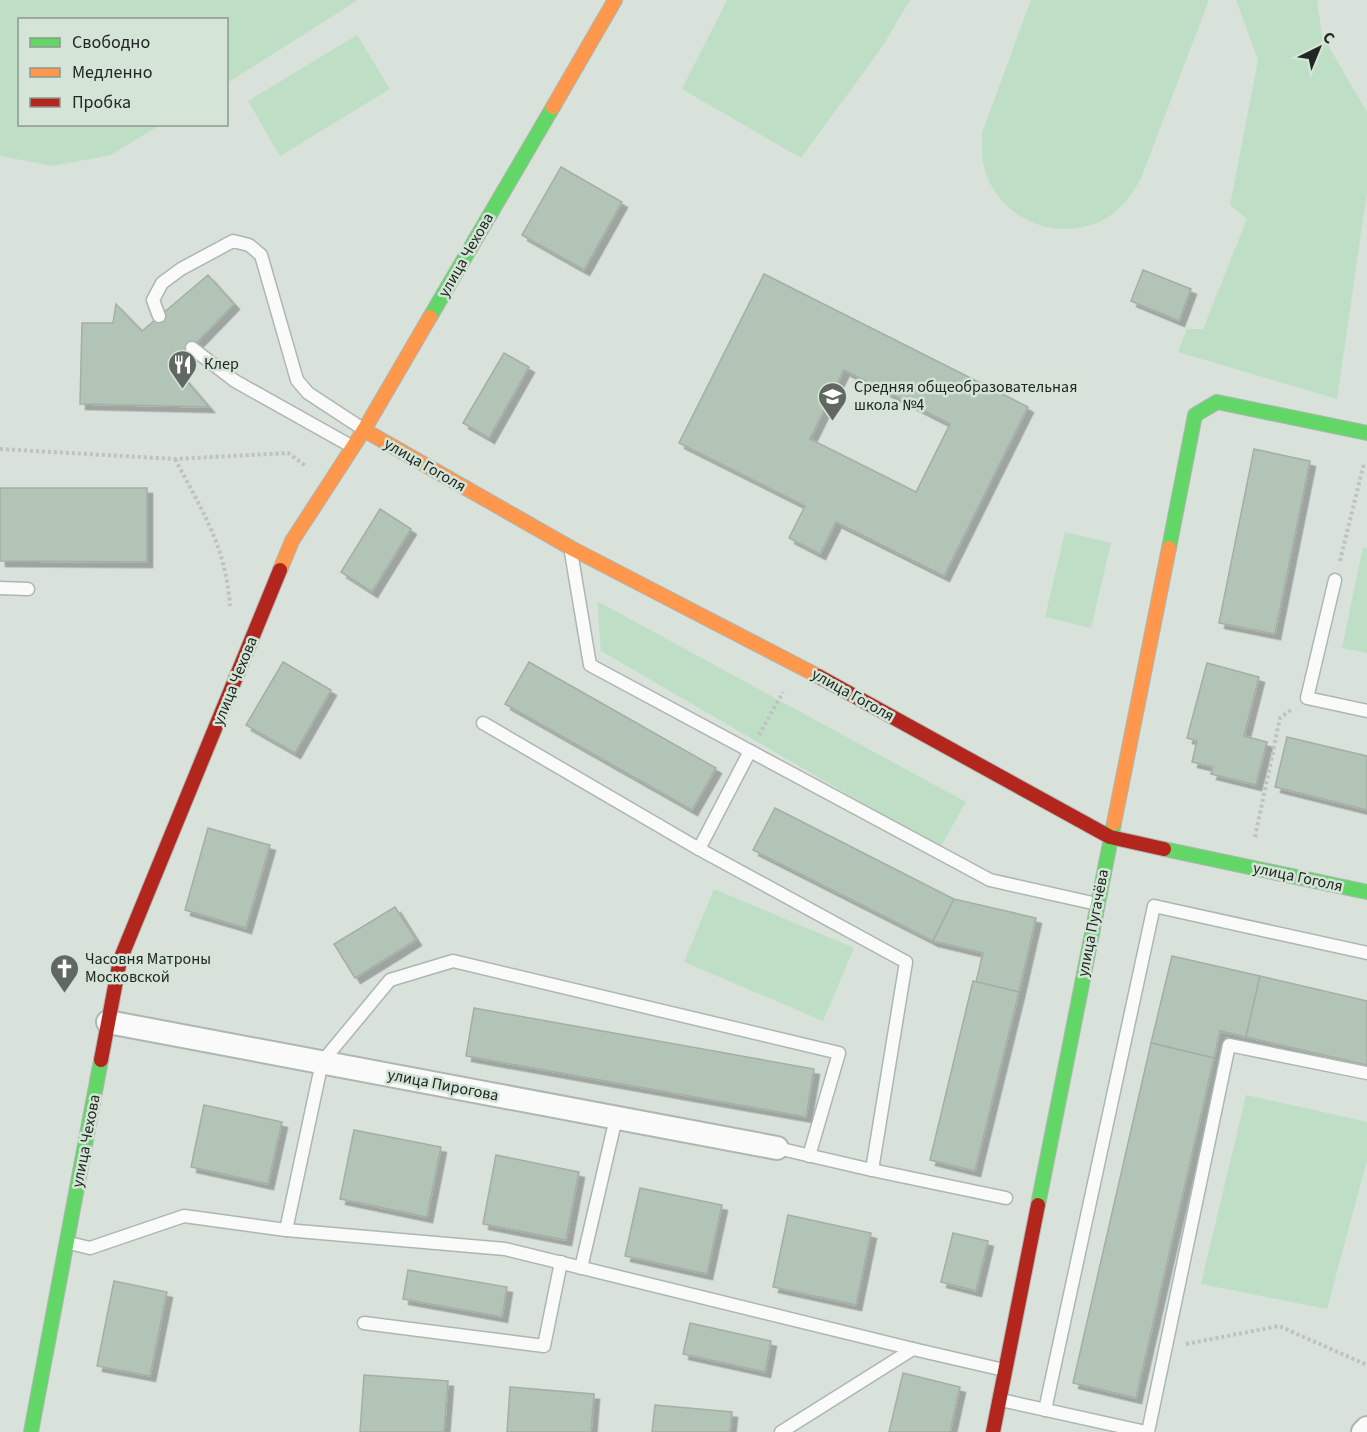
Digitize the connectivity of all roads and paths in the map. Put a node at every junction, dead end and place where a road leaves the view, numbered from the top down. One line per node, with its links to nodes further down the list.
1 (615, 0): 4 (street, улица Чехова)
2 (159, 316): 4 (lane)
3 (192, 348): 6 (lane)
4 (364, 430): 6 (street, улица Чехова); 11 (street, улица Гоголя)
5 (1367, 433): 21 (street, улица Пугачёва)
6 (352, 447): 27 (street, улица Чехова)
7 (0, 449): 8 (path)
8 (175, 459): 10 (path); 15 (path)
9 (1364, 462): 12 (path)
10 (311, 469)
11 (571, 548): 16 (street, улица Гоголя); 20 (lane)
12 (1335, 580): 17 (lane)
13 (0, 588): 14 (lane)
14 (28, 589)
15 (230, 608)
16 (799, 665): 20 (path); 21 (street, улица Гоголя)
17 (1307, 698): 18 (lane); 22 (path)
18 (1367, 711)
19 (483, 723): 23 (lane)
20 (750, 750): 23 (lane); 25 (lane)
21 (1110, 837): 24 (street, улица Гоголя); 25 (street, улица Пугачёва)
22 (1253, 846)
23 (699, 849): 33 (lane)
24 (1367, 892)
25 (1097, 904): 43 (street, улица Пугачёва)
26 (1367, 953): 45 (lane)
27 (108, 1022): 28 (street, улица Пирогова); 36 (street, улица Чехова)
28 (322, 1062): 30 (street, улица Пирогова); 32 (lane); 35 (lane)
29 (1367, 1073): 40 (lane)
30 (616, 1118): 31 (street, улица Пирогова); 38 (lane)
31 (777, 1148): 32 (lane)
32 (810, 1156): 33 (lane)
33 (872, 1170): 34 (lane)
34 (1006, 1198)
35 (286, 1230): 36 (lane); 37 (lane)
36 (67, 1242): 47 (street, улица Чехова)
37 (561, 1262): 38 (lane); 39 (lane)
38 (581, 1268): 41 (lane)
39 (364, 1323)
40 (1166, 1348): 42 (path); 50 (lane)
41 (914, 1349): 43 (lane); 48 (lane)
42 (1367, 1365)
43 (1005, 1370): 44 (street, улица Пугачёва)
44 (999, 1399): 45 (lane); 49 (street, улица Пугачёва)
45 (1046, 1410): 50 (lane)
46 (1367, 1428): 51 (street)
47 (31, 1432)
48 (781, 1432)
49 (993, 1432)
50 (1147, 1432)
51 (1363, 1432)

